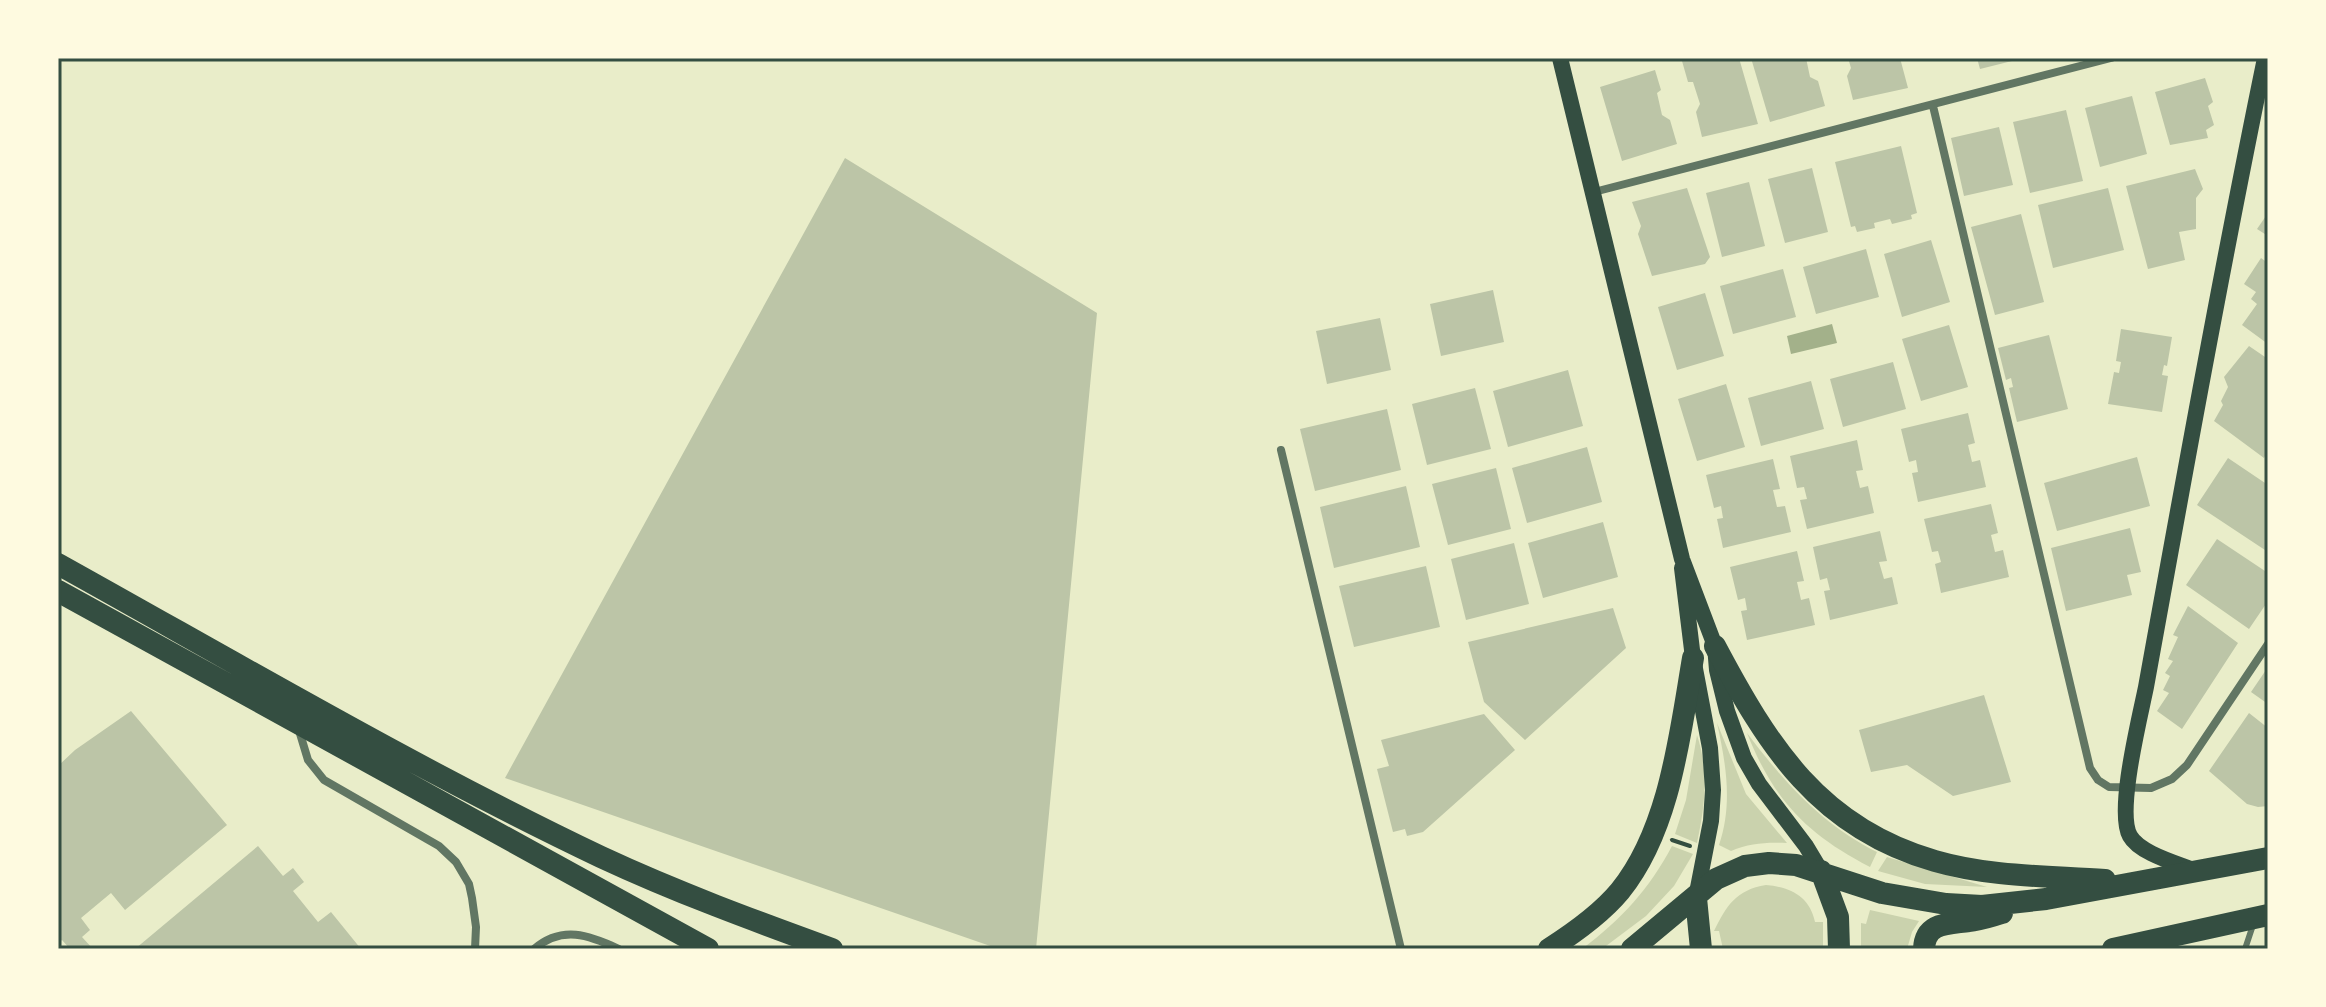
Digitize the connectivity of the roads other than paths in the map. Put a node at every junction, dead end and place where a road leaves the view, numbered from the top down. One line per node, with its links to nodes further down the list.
1 (1560, 58): 5 (main road)
2 (2111, 58): 4 (street)
3 (2265, 58): 14 (main road)
4 (1933, 106): 5 (street); 14 (street)
5 (1594, 192): 7 (main road)
6 (1281, 450): 27 (street)
7 (1682, 559): 11 (main road); 12 (main road)
8 (58, 564): 26 (highway)
9 (58, 591): 13 (highway)
10 (2268, 644): 14 (street)
11 (1715, 646): 16 (main road); 18 (highway)
12 (1693, 658): 19 (main road); 28 (highway)
13 (296, 723): 22 (street); 25 (highway)
14 (2128, 788): 17 (main road)
15 (2268, 858): 17 (highway)
16 (1821, 871): 19 (highway); 20 (highway); 31 (highway)
17 (2199, 872): 18 (highway)
18 (2138, 882): 20 (highway)
19 (1696, 898): 29 (highway); 30 (highway)
20 (2024, 901): 32 (highway)
21 (2262, 917): 33 (highway); 34 (lane)
22 (475, 949)
23 (534, 949): 24 (street)
24 (619, 949)
25 (708, 949)
26 (832, 949)
27 (1401, 949)
28 (1549, 949)
29 (1632, 949)
30 (1701, 949)
31 (1839, 949)
32 (1924, 949)
33 (2113, 949)
34 (2245, 949)

